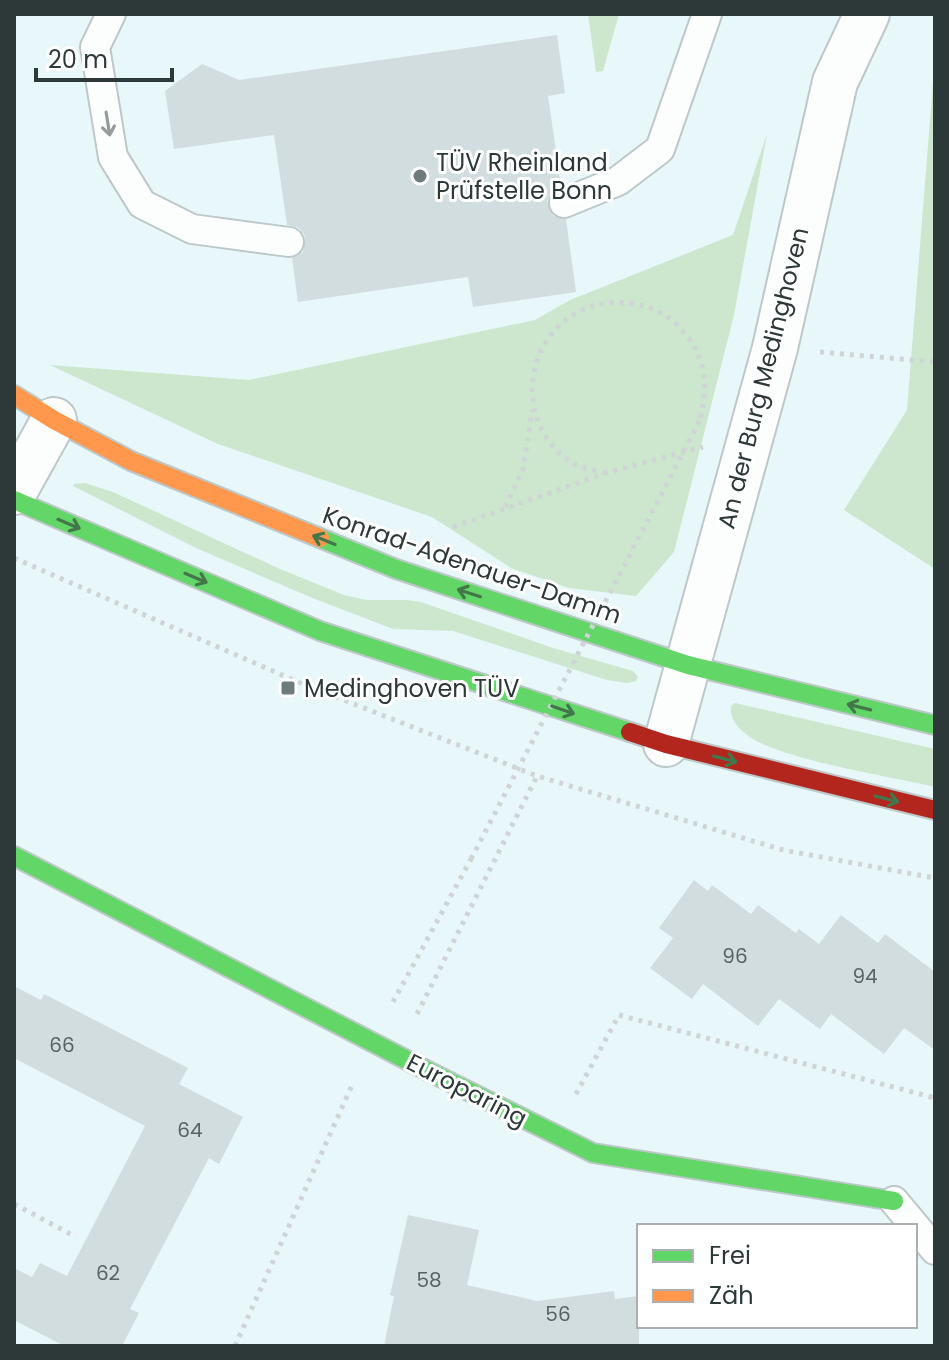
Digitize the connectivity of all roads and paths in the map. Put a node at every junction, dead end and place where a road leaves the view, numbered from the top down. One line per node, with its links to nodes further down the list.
1 (111, 14): 5 (lane, one-way to 5)
2 (707, 14): 4 (lane)
3 (867, 14): 6 (street, An der Burg Medinghoven)
4 (564, 203)
5 (289, 242)
6 (775, 348): 7 (path); 11 (street, An der Burg Medinghoven)
7 (935, 362)
8 (14, 395): 10 (main road, Konrad-Adenauer-Damm)
9 (532, 409): 12 (path); 15 (path); 25 (path, bridge)
10 (54, 420): 13 (street); 18 (main road, Konrad-Adenauer-Damm, one-way to 10)
11 (750, 434): 12 (path); 18 (street, An der Burg Medinghoven)
12 (606, 473): 15 (path)
13 (14, 492)
14 (14, 500): 20 (main road, one-way to 20)
15 (504, 509): 16 (path)
16 (453, 527)
17 (14, 558): 21 (path)
18 (688, 665): 19 (main road, Konrad-Adenauer-Damm, one-way to 18); 20 (street, An der Burg Medinghoven)
19 (935, 725)
20 (666, 744): 22 (main road, one-way to 22)
21 (537, 776): 24 (path); 26 (path)
22 (935, 810)
23 (14, 856): 25 (main road, Europaring)
24 (935, 878)
25 (372, 1041): 26 (main road, Europaring); 35 (path)
26 (396, 1055): 28 (main road, Europaring)
27 (935, 1098): 28 (path)
28 (554, 1134): 29 (main road, Europaring)
29 (894, 1201): 31 (lane, Europaring)
30 (14, 1204): 33 (path)
31 (913, 1224)
32 (917, 1228): 34 (lane, Europaring)
33 (76, 1237)
34 (935, 1250)
35 (235, 1346)

